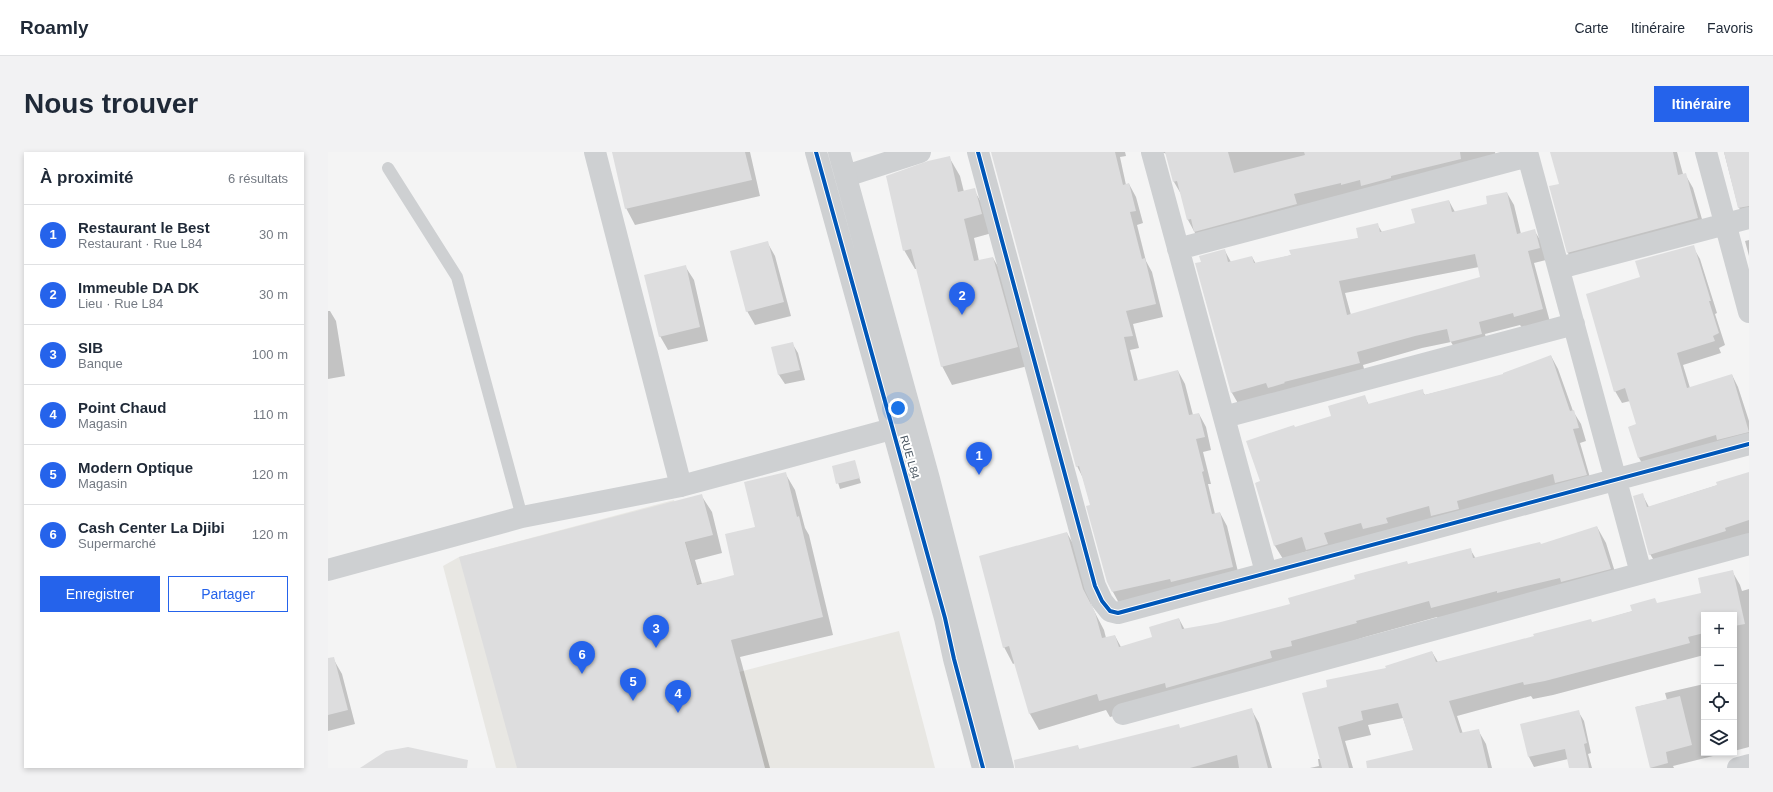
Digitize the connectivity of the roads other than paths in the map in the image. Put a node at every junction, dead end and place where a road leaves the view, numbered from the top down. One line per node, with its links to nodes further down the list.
1 (594, 152): 21 (street)
2 (816, 152): 18 (street, RUE L84)
3 (875, 152): 9 (street)
4 (920, 152): 9 (street)
5 (978, 152): 25 (street)
6 (1152, 152): 13 (street)
7 (1706, 152): 12 (street)
8 (1528, 154): 13 (street); 14 (street)
9 (842, 164): 18 (street, RUE L84)
10 (388, 168): 22 (lane)
11 (1749, 218): 12 (street)
12 (1725, 225): 14 (street); 15 (street)
13 (1178, 250): 17 (street)
14 (1559, 268): 16 (street)
15 (1749, 312)
16 (1574, 324): 17 (street); 20 (street)
17 (1224, 417): 25 (street)
18 (902, 426): 21 (street); 29 (street, RUE L84); 30 (street, RUE L84)
19 (1749, 444): 20 (street)
20 (1616, 479): 25 (street); 26 (street)
21 (681, 486): 22 (street)
22 (522, 517): 24 (street)
23 (1749, 544): 26 (street)
24 (328, 570)
25 (1266, 572)
26 (1641, 573): 27 (street)
27 (1123, 714)
28 (1749, 765): 31 (street)
29 (982, 768)
30 (1003, 768)
31 (1738, 768)

